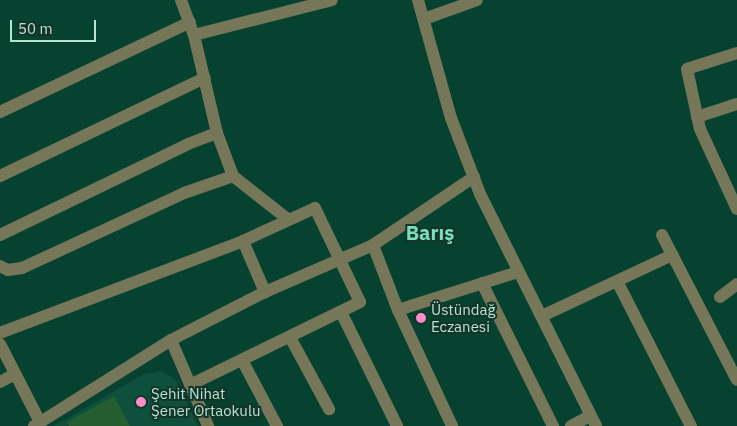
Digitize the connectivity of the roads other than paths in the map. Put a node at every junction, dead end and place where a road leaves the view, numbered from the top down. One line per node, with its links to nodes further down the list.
1 (181, 0): 6 (street)
2 (332, 0): 7 (street)
3 (418, 0): 5 (street)
4 (477, 0): 5 (street)
5 (424, 19): 16 (street)
6 (190, 22): 7 (street); 11 (street)
7 (194, 35): 9 (street)
8 (737, 53): 12 (street)
9 (205, 78): 13 (street); 14 (street)
10 (737, 104): 12 (street)
11 (0, 112)
12 (697, 117): 17 (street)
13 (218, 133): 15 (street); 19 (street)
14 (0, 176)
15 (233, 176): 18 (street); 25 (street)
16 (474, 177): 22 (street); 26 (street)
17 (737, 209)
18 (289, 220): 21 (street); 24 (street)
19 (0, 235)
20 (662, 235): 23 (street)
21 (243, 241): 30 (street); 35 (street)
22 (373, 245): 24 (street); 32 (street)
23 (672, 254): 28 (street); 41 (street)
24 (338, 260): 30 (street); 33 (street)
25 (0, 266)
26 (518, 272): 27 (street); 34 (street)
27 (482, 283): 32 (street); 51 (street)
28 (618, 283): 34 (street); 53 (street)
29 (737, 284): 31 (street)
30 (265, 292): 37 (street)
31 (720, 297)
32 (398, 310): 50 (street)
33 (341, 312): 36 (street); 47 (street)
34 (542, 316): 45 (street)
35 (0, 333)
36 (291, 339): 39 (street); 44 (street)
37 (172, 340): 43 (street); 46 (street)
38 (1, 347): 40 (street)
39 (242, 360): 43 (street); 49 (street)
40 (15, 374): 42 (street); 46 (street)
41 (737, 380)
42 (0, 382)
43 (190, 385): 48 (street)
44 (329, 409)
45 (593, 421): 52 (street)
46 (37, 424)
47 (395, 425)
48 (208, 426)
49 (277, 426)
50 (452, 426)
51 (553, 426)
52 (571, 426)
53 (691, 426)

